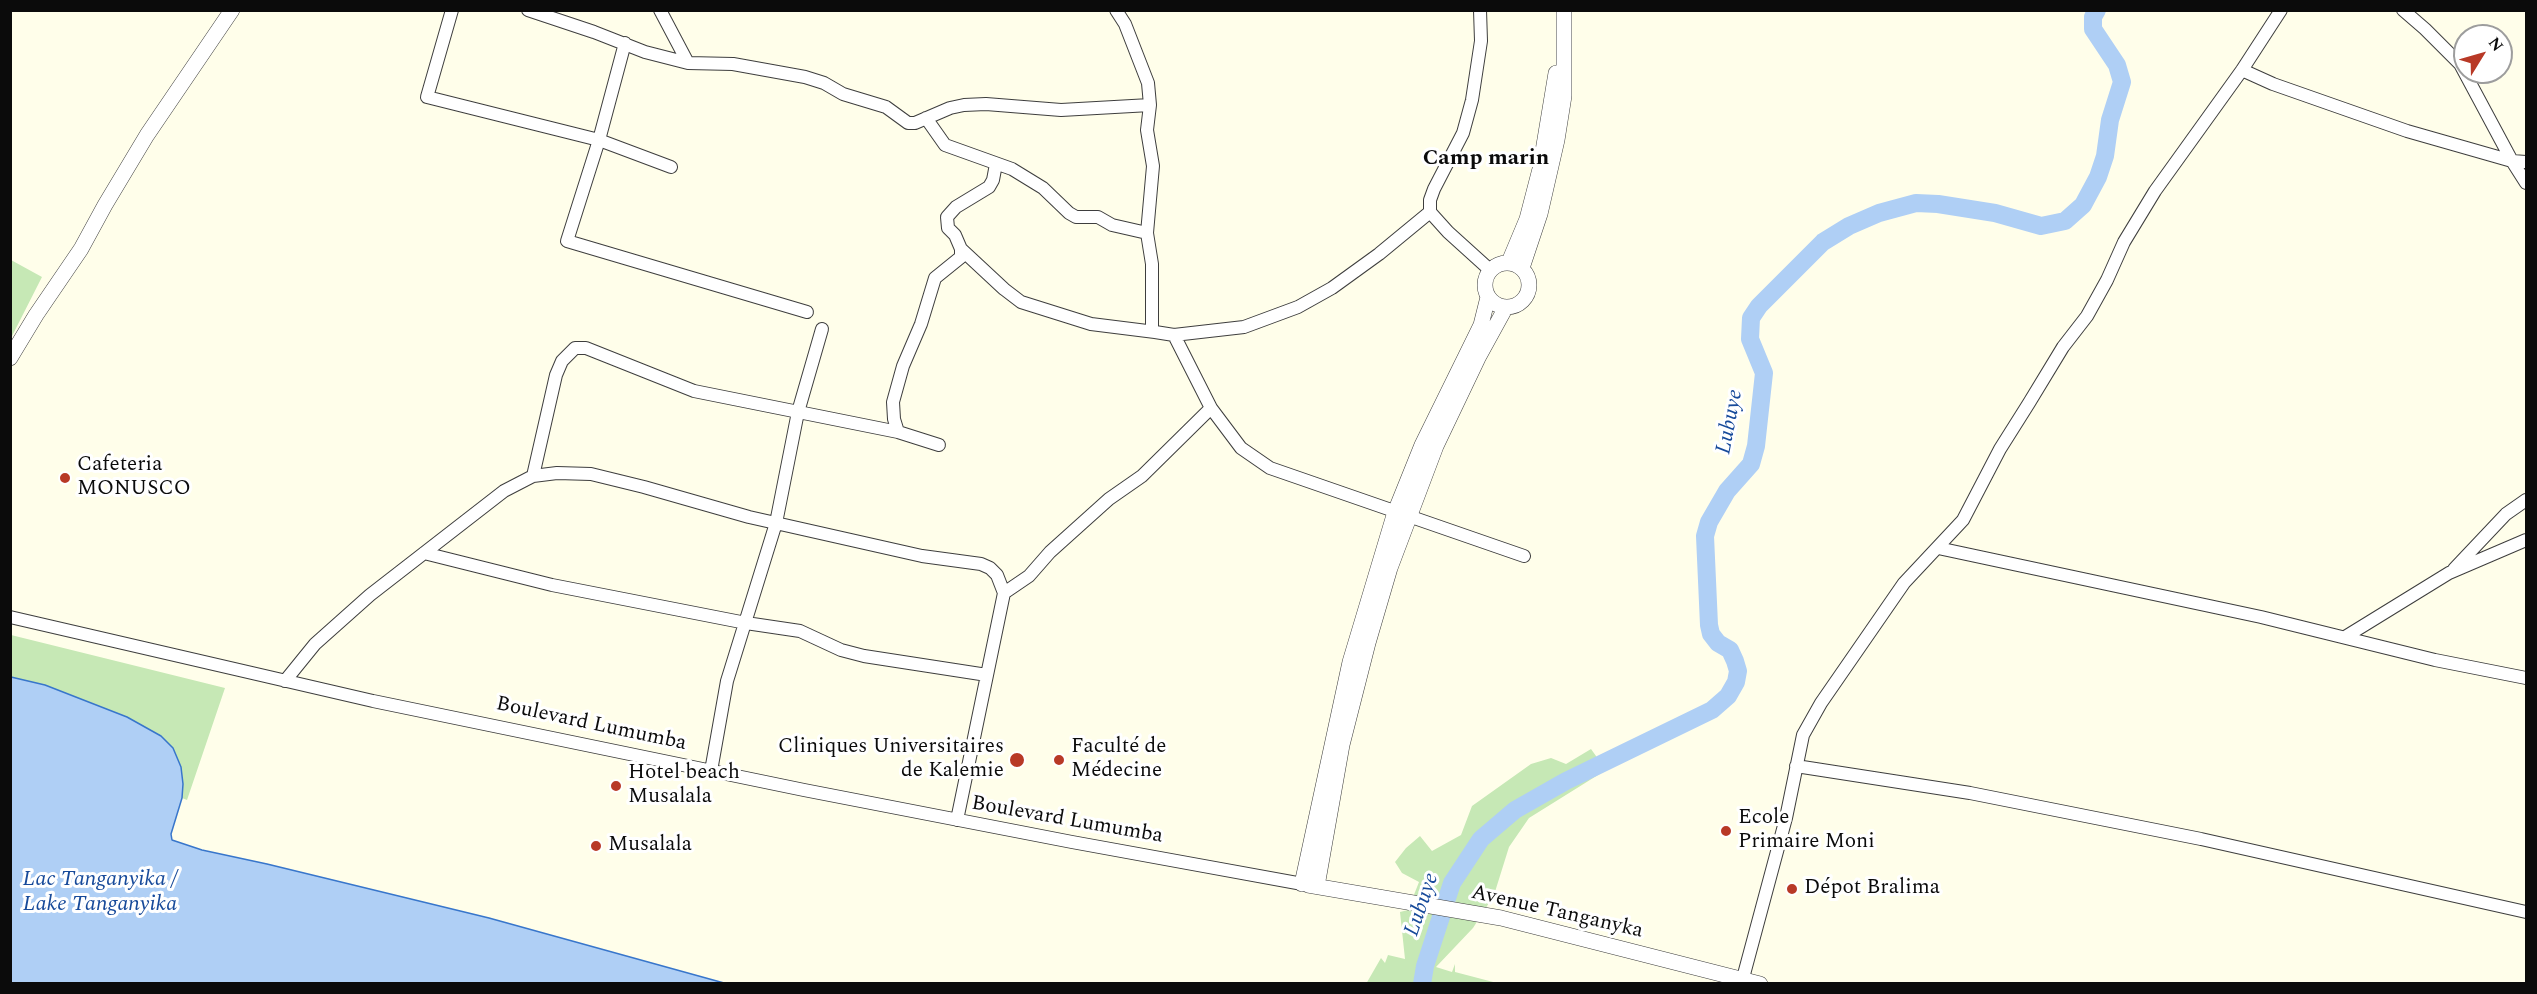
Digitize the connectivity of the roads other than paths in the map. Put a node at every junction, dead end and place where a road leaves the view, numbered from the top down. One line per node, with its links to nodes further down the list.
1 (232, 10): 33 (street)
2 (452, 10): 16 (street)
3 (528, 10): 11 (street)
4 (660, 10): 12 (street)
5 (1116, 10): 14 (street)
6 (1480, 10): 22 (street)
7 (1558, 10): 25 (street)
8 (1564, 10): 25 (street)
9 (2281, 10): 13 (street)
10 (2403, 10): 17 (street)
11 (625, 44): 12 (street); 16 (street)
12 (688, 63): 15 (street)
13 (2242, 70): 17 (street); 43 (street)
14 (1150, 105): 15 (street); 23 (street)
15 (926, 118): 19 (street)
16 (599, 140): 20 (street); 29 (street)
17 (2512, 161): 18 (street); 21 (street)
18 (2526, 162)
19 (996, 164): 23 (street); 24 (street)
20 (671, 167)
21 (2526, 183)
22 (1430, 212): 26 (street); 32 (street)
23 (1147, 233): 31 (street)
24 (960, 249): 31 (street); 36 (street)
25 (1515, 265): 26 (street); 28 (street)
26 (1490, 270): 27 (street)
27 (1488, 297): 28 (street); 40 (street)
28 (1506, 307): 40 (street)
29 (807, 312)
30 (822, 328): 35 (street)
31 (1155, 332): 32 (street)
32 (1174, 335): 34 (street)
33 (10, 358)
34 (1211, 408): 40 (street); 47 (street)
35 (798, 412): 36 (street); 38 (street); 41 (street)
36 (898, 432): 37 (street)
37 (939, 445)
38 (533, 476): 41 (street); 44 (street)
39 (2526, 500): 46 (street)
40 (1402, 515): 45 (street); 57 (street)
41 (776, 523): 47 (street); 49 (street)
42 (2526, 540): 46 (street)
43 (1938, 548): 50 (street); 54 (street)
44 (424, 553): 49 (street); 53 (street)
45 (1524, 556)
46 (2450, 573): 50 (street)
47 (1004, 593): 51 (street)
48 (10, 617): 53 (street, Boulevard Lumumba)
49 (746, 623): 51 (street); 55 (street)
50 (2345, 637): 52 (street)
51 (987, 675): 56 (street)
52 (2526, 678)
53 (285, 681): 55 (street, Boulevard Lumumba)
54 (1796, 766): 58 (street); 59 (street)
55 (711, 771): 56 (street, Boulevard Lumumba)
56 (957, 820): 57 (street, Boulevard Lumumba)
57 (1309, 885): 59 (street, Avenue Tanganyka)
58 (2526, 912)
59 (1743, 978): 60 (street, Avenue Tanganyka)
60 (1760, 984)

